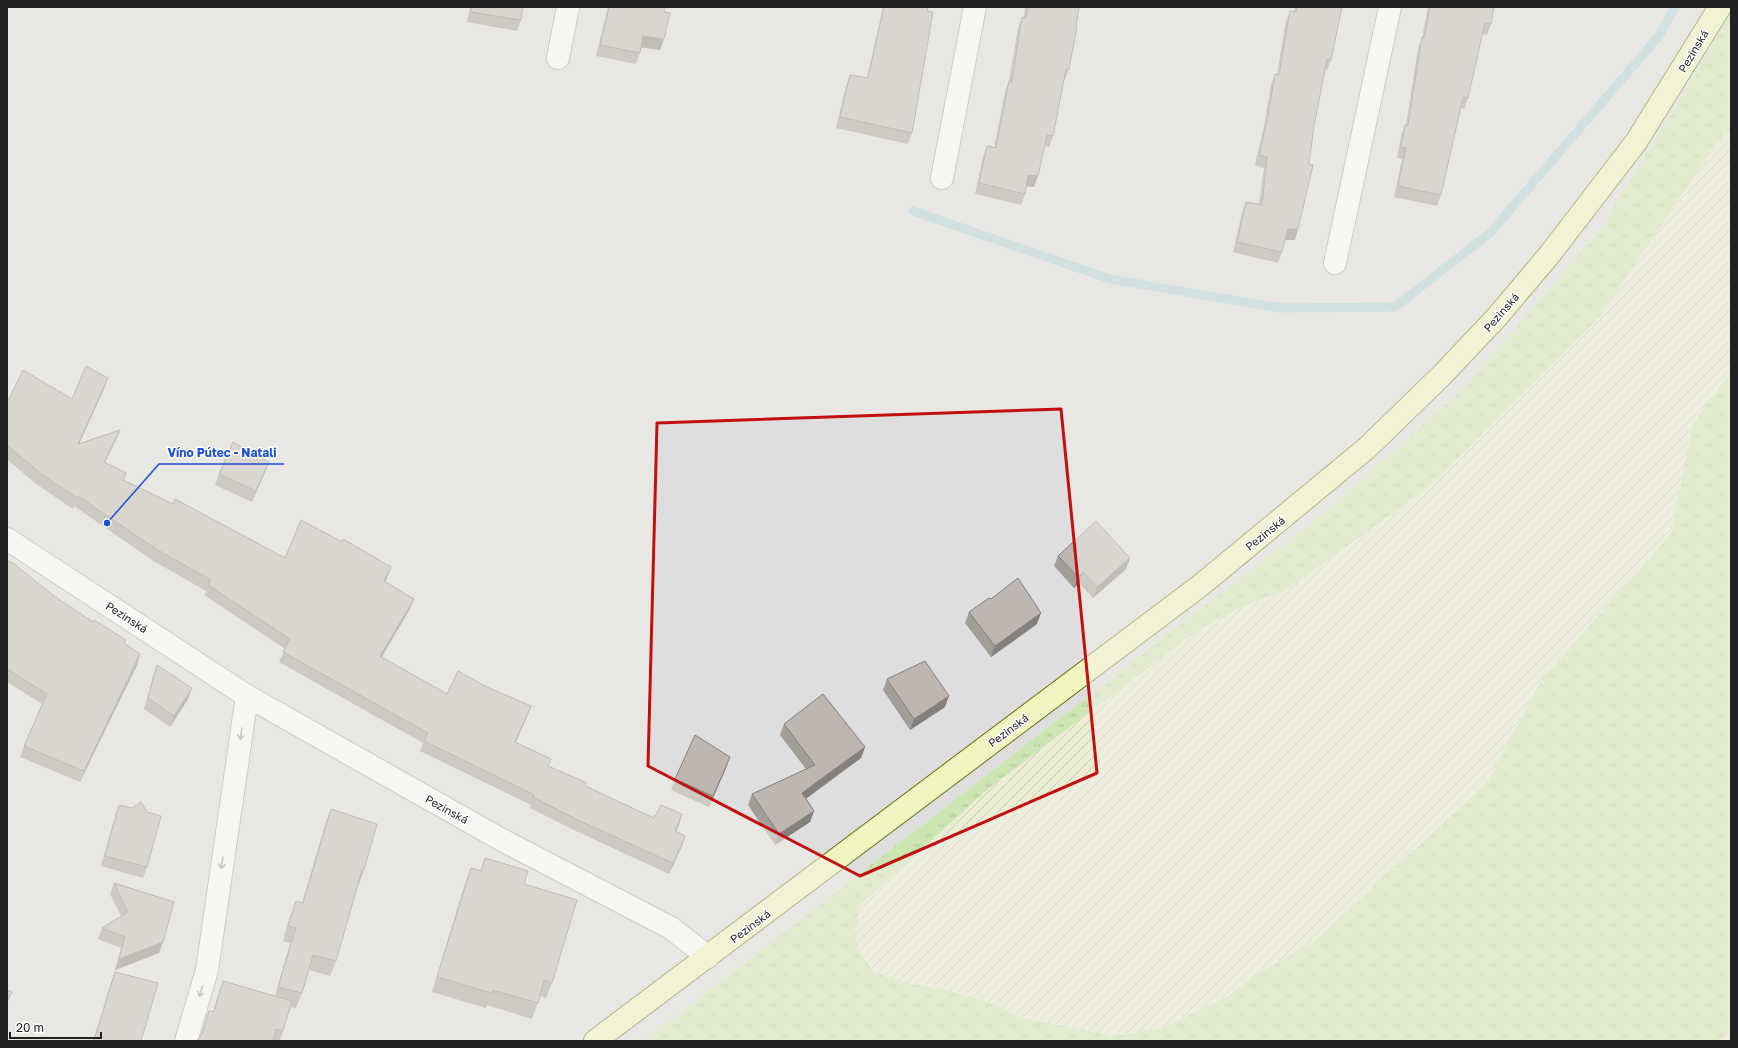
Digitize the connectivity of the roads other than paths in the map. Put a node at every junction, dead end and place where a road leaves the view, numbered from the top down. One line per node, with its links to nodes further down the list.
1 (568, 7): 5 (street)
2 (975, 7): 6 (street)
3 (1390, 7): 7 (street)
4 (1720, 7): 10 (main road, Pezinská)
5 (558, 58)
6 (942, 178)
7 (1335, 263)
8 (7, 539): 9 (street, Pezinská)
9 (247, 696): 10 (street, Pezinská); 11 (street, one-way to 11)
10 (708, 957): 12 (main road, Pezinská)
11 (186, 1041)
12 (595, 1041)

